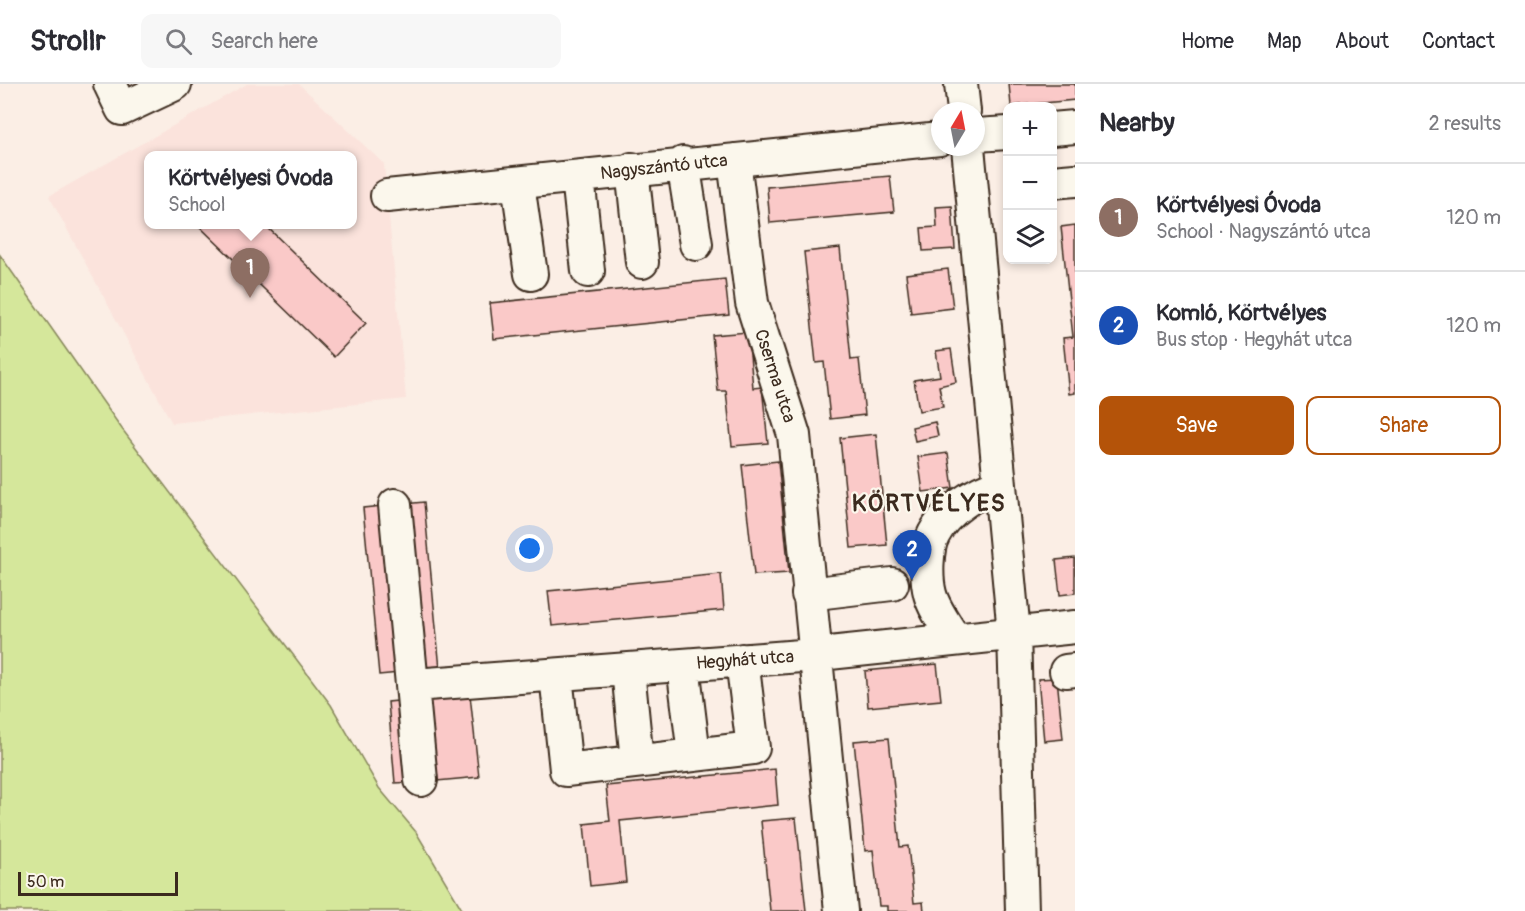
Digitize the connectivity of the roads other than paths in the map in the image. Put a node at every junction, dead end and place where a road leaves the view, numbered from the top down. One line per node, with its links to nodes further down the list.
1 (110, 84): 2 (street)
2 (176, 84)
3 (961, 84): 4 (street)
4 (963, 102)
5 (1075, 127): 6 (street)
6 (1057, 129)
7 (1003, 133): 8 (street)
8 (985, 134)
9 (931, 140): 11 (street, Nagyszántó utca)
10 (969, 156): 23 (street)
11 (734, 160): 12 (street, Nagyszántó utca); 26 (street, Cserma utca)
12 (683, 163): 13 (street, Nagyszántó utca); 19 (street)
13 (632, 170): 14 (street, Nagyszántó utca); 20 (street)
14 (578, 177): 17 (street, Nagyszántó utca); 21 (street)
15 (1075, 180): 16 (street)
16 (1057, 182)
17 (518, 184): 18 (street, Nagyszántó utca); 22 (street)
18 (387, 196)
19 (696, 244)
20 (642, 262)
21 (588, 271)
22 (531, 274)
23 (999, 485): 28 (street); 29 (street)
24 (394, 505): 35 (street)
25 (892, 584): 26 (street)
26 (808, 594): 30 (street, Cserma utca)
27 (1075, 627): 28 (street, Hegyhát utca)
28 (1014, 633): 29 (street, Hegyhát utca); 40 (street)
29 (954, 638): 30 (street, Hegyhát utca)
30 (816, 654): 31 (street, Hegyhát utca); 39 (street, Cserma utca)
31 (742, 660): 32 (street, Hegyhát utca); 36 (street)
32 (683, 665): 33 (street, Hegyhát utca); 36 (street)
33 (628, 670): 34 (street, Hegyhát utca); 37 (street)
34 (556, 675): 35 (street, Hegyhát utca); 37 (street)
35 (414, 685): 38 (street)
36 (694, 754): 37 (street)
37 (637, 761)
38 (421, 780)
39 (841, 911)
40 (1022, 911)

